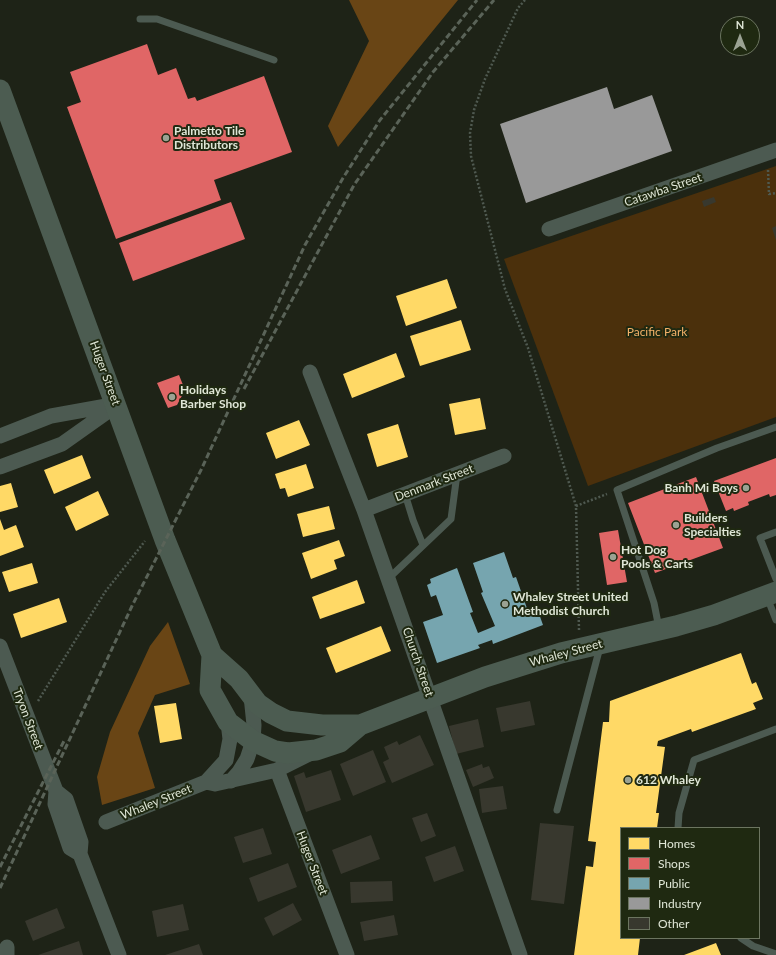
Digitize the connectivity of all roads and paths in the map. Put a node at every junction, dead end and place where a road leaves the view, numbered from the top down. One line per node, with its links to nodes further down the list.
1 (525, 0): 17 (path)
2 (140, 19): 3 (lane)
3 (274, 60)
4 (0, 91): 9 (main road, Huger Street)
5 (769, 152): 6 (path); 7 (street, Catawba Street)
6 (776, 193)
7 (549, 229)
8 (310, 372): 18 (street, Church Street)
9 (117, 405): 11 (street); 13 (street); 19 (main road, Huger Street)
10 (776, 427): 15 (lane)
11 (0, 436)
12 (504, 456): 14 (street, Denmark Street)
13 (0, 467)
14 (457, 474): 16 (street, Denmark Street); 21 (lane)
15 (617, 490): 17 (path); 25 (lane)
16 (405, 494): 18 (street, Denmark Street); 21 (lane)
17 (576, 506): 28 (path)
18 (364, 510): 22 (street, Church Street)
19 (161, 528): 29 (main road, Huger Street); 32 (path)
20 (776, 532): 23 (lane)
21 (423, 545): 22 (lane)
22 (389, 578): 31 (street, Church Street)
23 (773, 589): 24 (lane); 25 (main road, Whaley Street)
24 (776, 620)
25 (659, 630): 26 (main road, Whaley Street)
26 (602, 643): 28 (main road, Whaley Street); 41 (lane)
27 (0, 646): 32 (street, Tryon Street)
28 (579, 649): 31 (main road, Whaley Street)
29 (212, 655): 30 (main road, Whaley Street); 33 (main road, Whaley Street)
30 (251, 696): 34 (main road, Whaley Street); 36 (street, Whaley Street)
31 (430, 697): 34 (main road, Whaley Street); 48 (street, Church Street)
32 (27, 716): 46 (street, Tryon Street)
33 (228, 722): 36 (main road, Whaley Street); 40 (street, Whaley Street)
34 (360, 725): 37 (main road, Whaley Street)
35 (776, 729): 43 (lane)
36 (253, 741): 37 (main road, Whaley Street); 39 (street, Whaley Street)
37 (316, 750): 38 (street, Whaley Street)
38 (277, 770): 39 (street, Whaley Street); 47 (street, Huger Street)
39 (231, 781): 40 (street, Whaley Street)
40 (206, 782): 42 (street, Whaley Street)
41 (557, 810)
42 (106, 822)
43 (678, 827)
44 (742, 939): 45 (lane)
45 (776, 954)
46 (119, 955)
47 (347, 955)
48 (520, 955)

